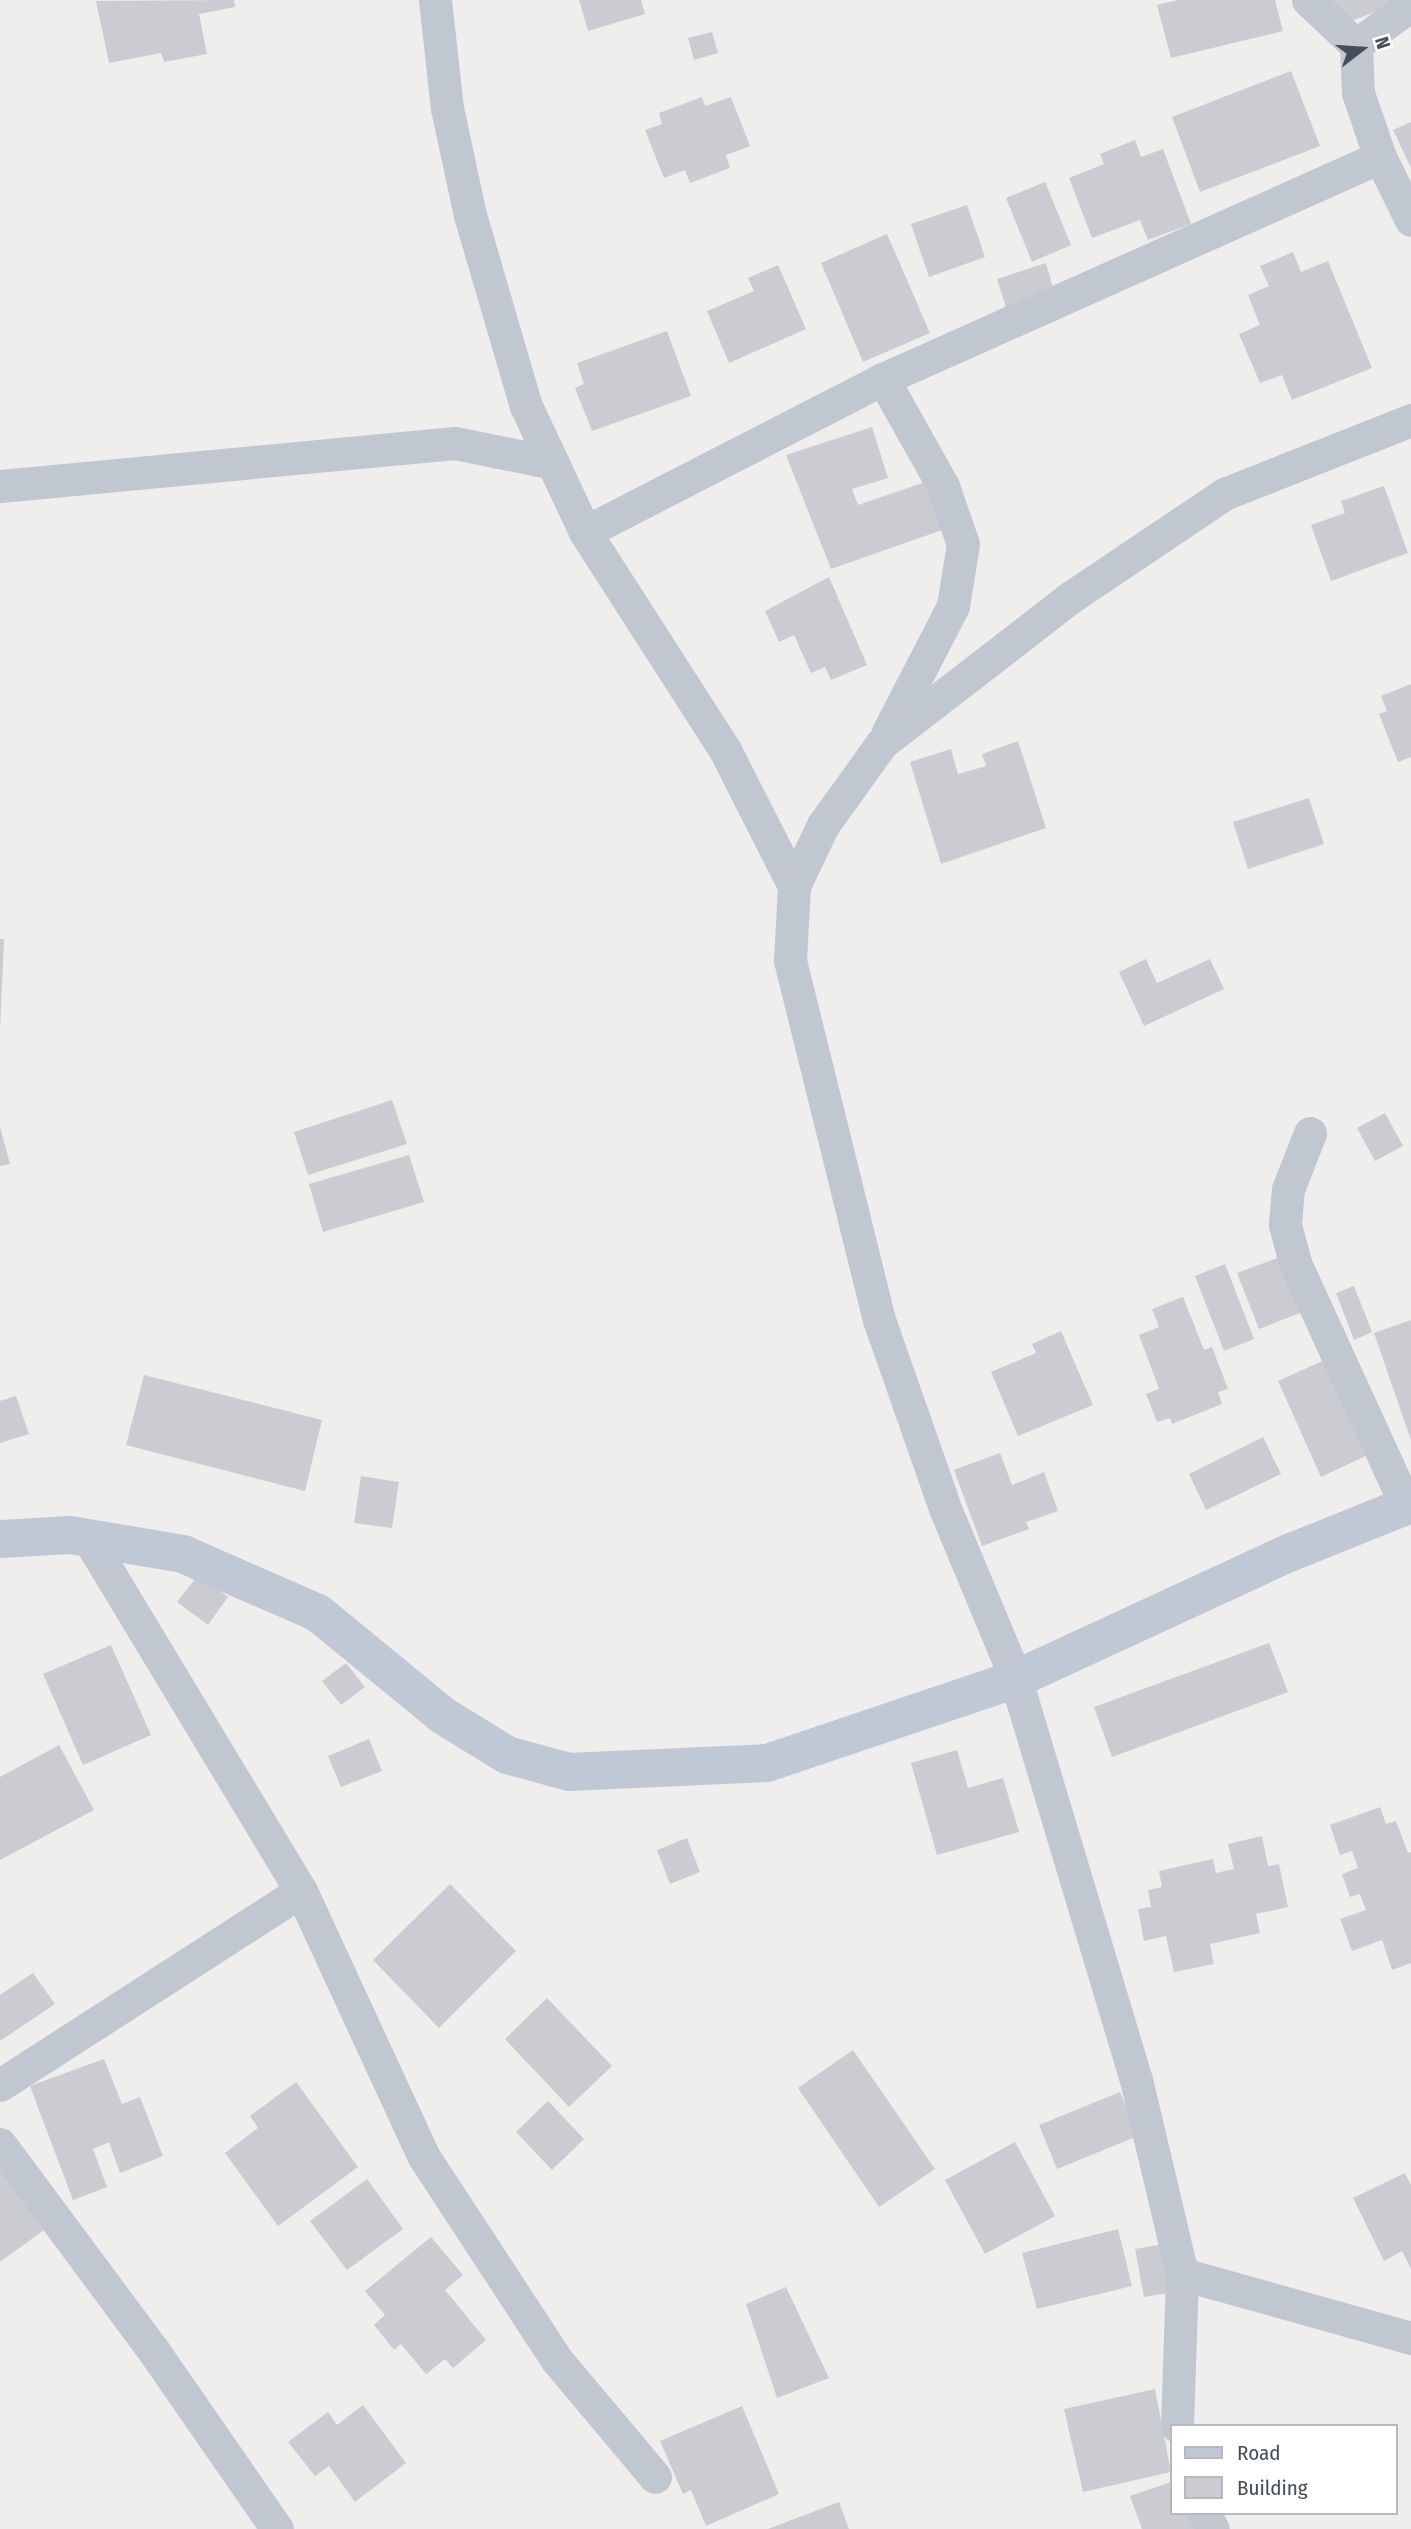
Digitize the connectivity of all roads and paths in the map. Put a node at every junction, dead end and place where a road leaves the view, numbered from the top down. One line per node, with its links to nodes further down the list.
1 (435, 0): 9 (street)
2 (1308, 0): 4 (street)
3 (1411, 5): 4 (street)
4 (1356, 44): 5 (street)
5 (1380, 157): 6 (street); 7 (street)
6 (1411, 220)
7 (883, 379): 11 (street); 12 (street)
8 (1411, 420): 12 (street)
9 (553, 463): 10 (street); 11 (street)
10 (0, 486)
11 (584, 532): 13 (street)
12 (881, 743): 13 (street)
13 (794, 886): 18 (street)
14 (1310, 1133): 15 (street)
15 (1409, 1505): 18 (street)
16 (88, 1538): 17 (street); 18 (street); 19 (street)
17 (0, 1539)
18 (1016, 1679): 22 (street)
19 (301, 1891): 20 (street); 25 (street)
20 (0, 2085)
21 (0, 2144): 26 (street)
22 (1182, 2274): 23 (street); 24 (street)
23 (1411, 2339)
24 (1177, 2424)
25 (655, 2477)
26 (277, 2529)

